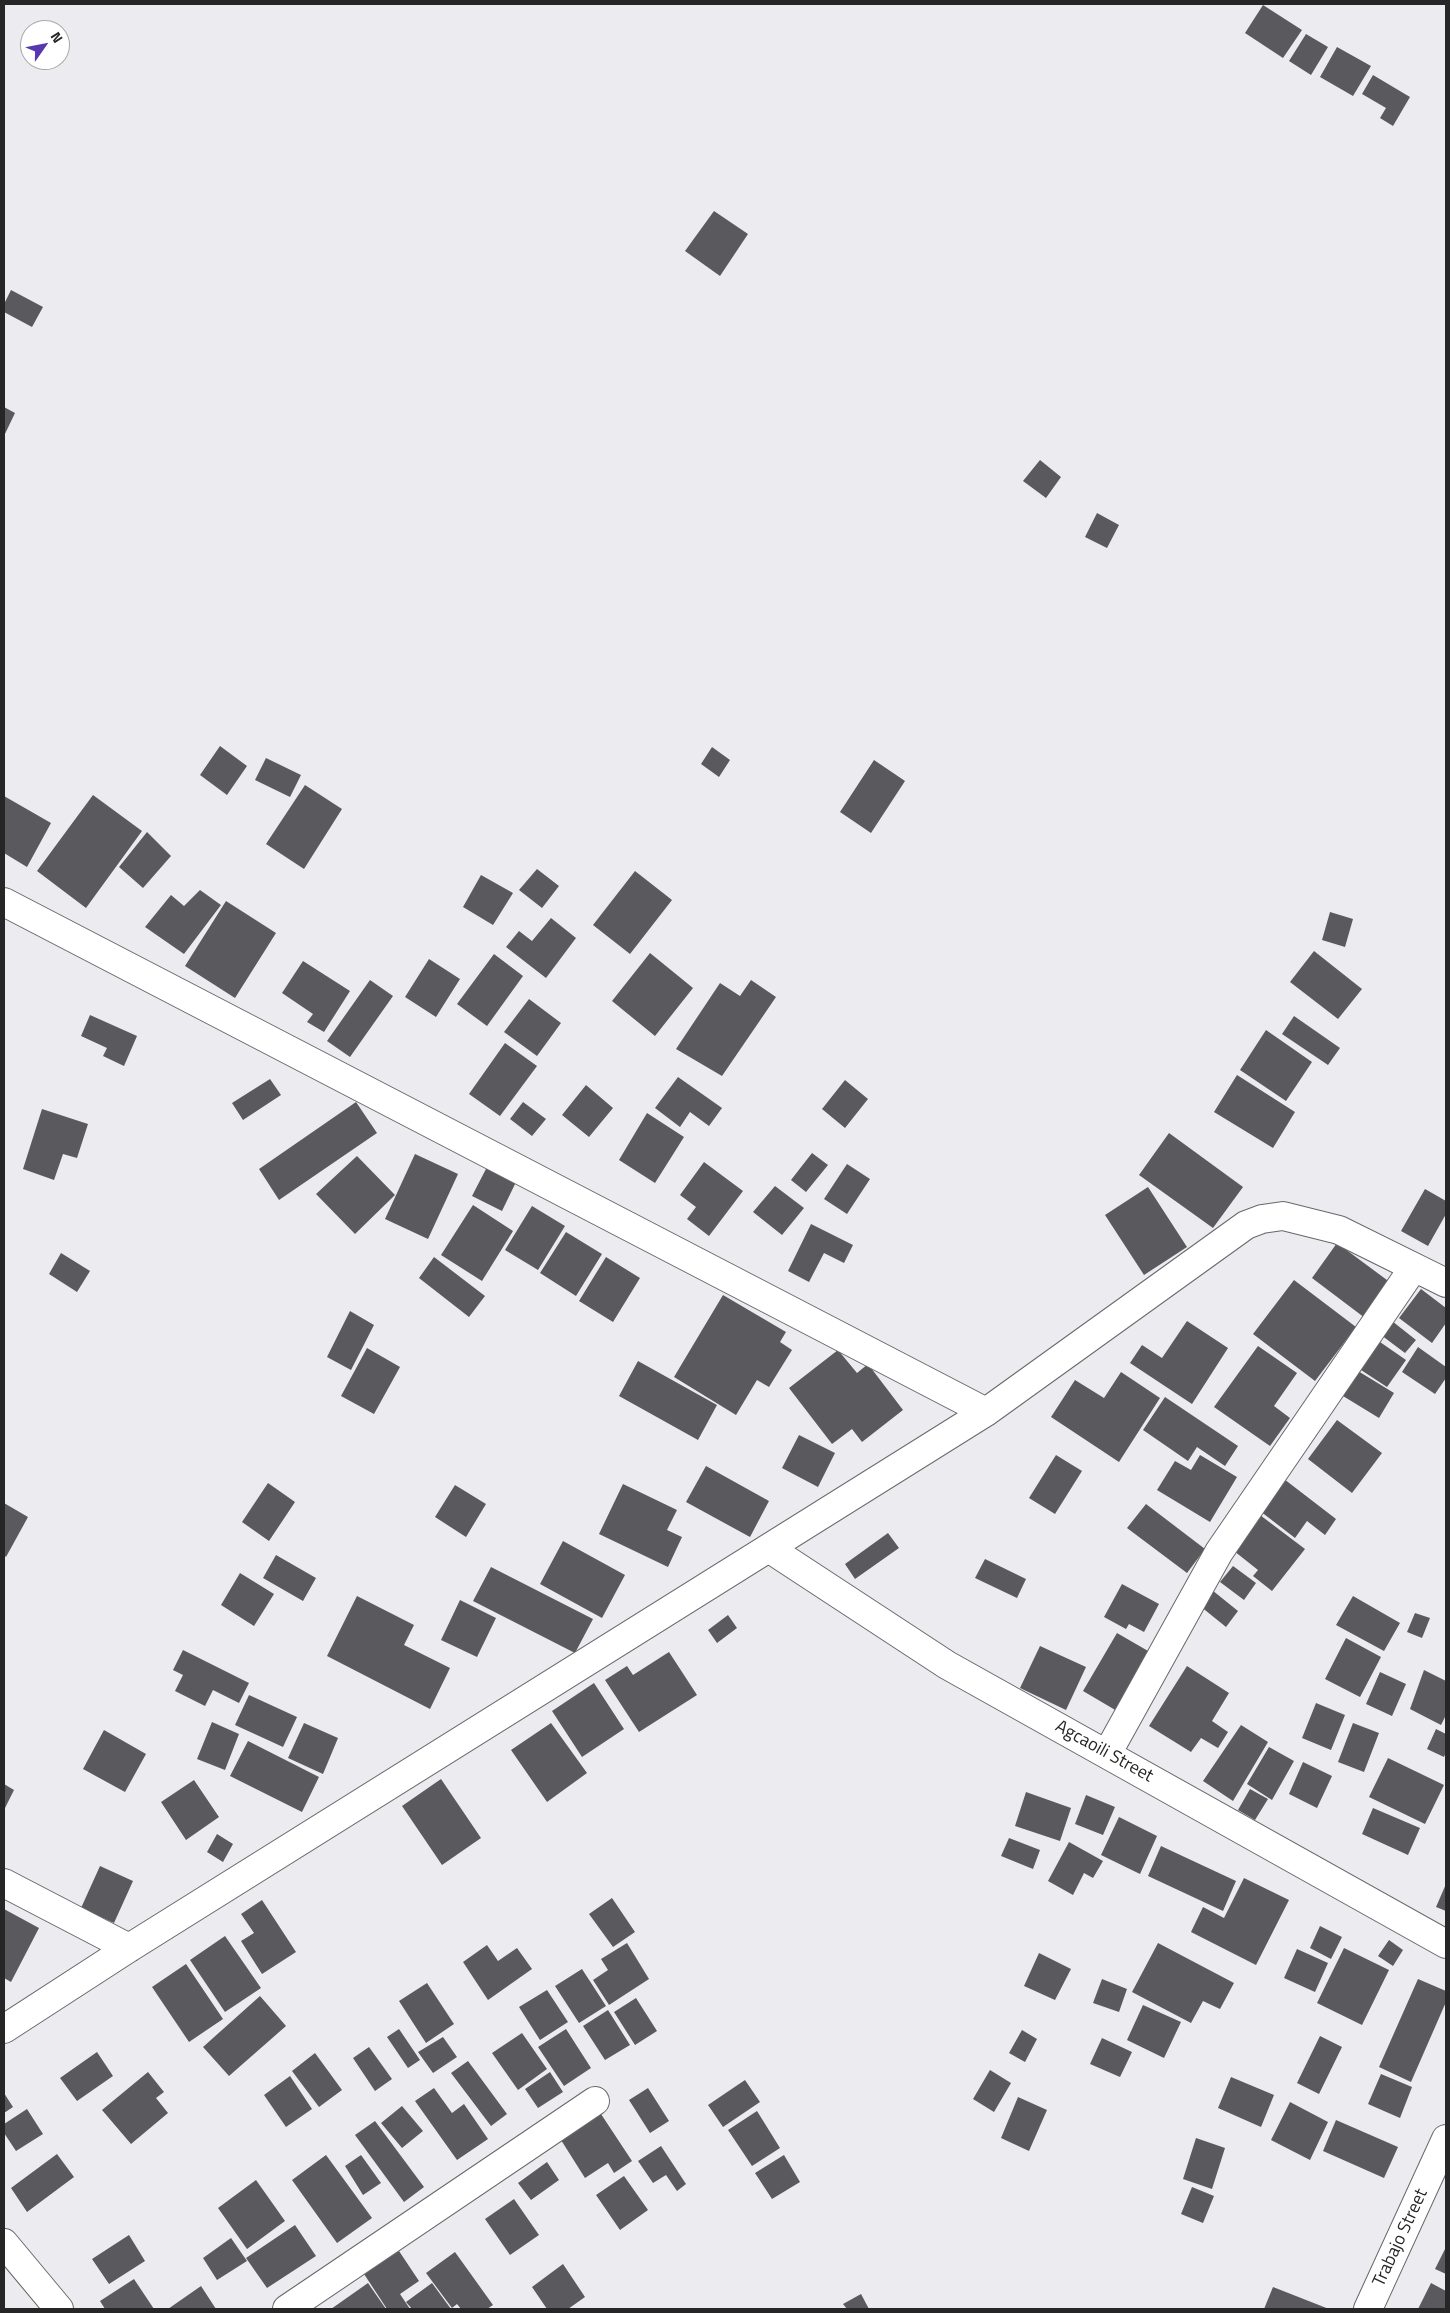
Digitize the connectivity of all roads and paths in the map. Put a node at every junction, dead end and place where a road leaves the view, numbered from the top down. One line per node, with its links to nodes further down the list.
1 (4, 902): 4 (street)
2 (1414, 1267): 3 (street); 4 (street); 6 (street)
3 (1446, 1283)
4 (986, 1412): 5 (street)
5 (770, 1549): 6 (street, Agcaoili Street); 9 (street)
6 (1107, 1754): 8 (street, Agcaoili Street)
7 (4, 1883): 9 (street)
8 (1446, 1944)
9 (128, 1948): 10 (street)
10 (4, 2029)
11 (595, 2101): 15 (street)
12 (1446, 2139): 16 (street, Trabajo Street)
13 (4, 2243): 14 (street)
14 (59, 2309)
15 (287, 2309)
16 (1368, 2309)

